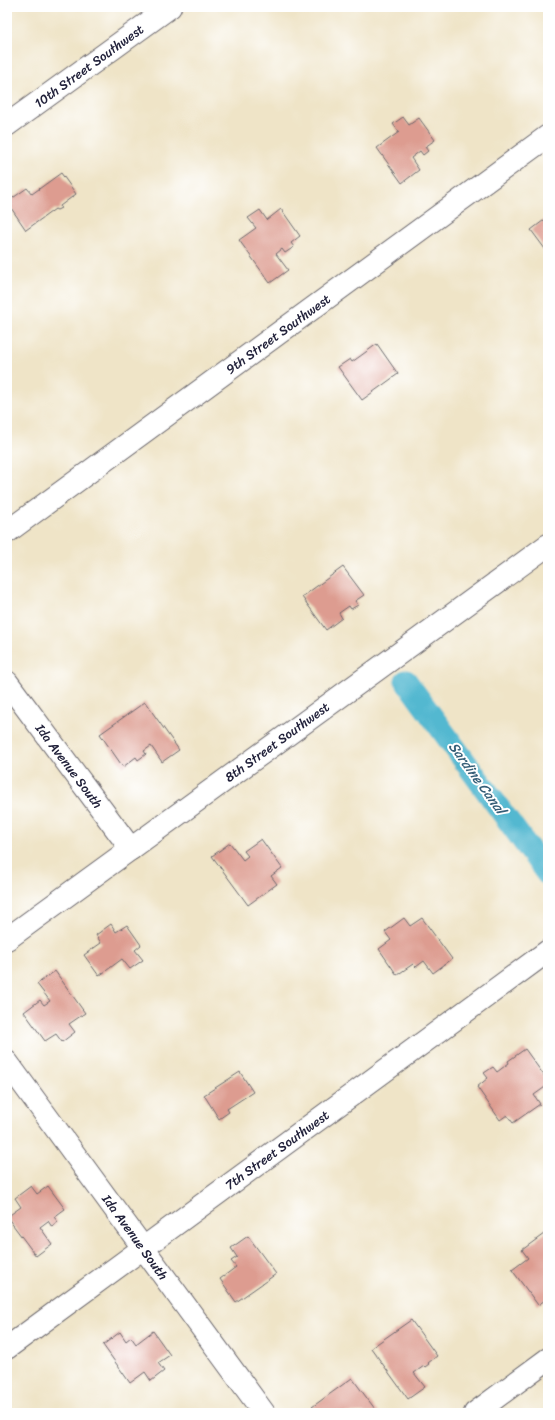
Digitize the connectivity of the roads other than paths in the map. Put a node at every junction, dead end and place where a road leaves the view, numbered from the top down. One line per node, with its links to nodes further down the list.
1 (170, 7): 2 (street, 10th Street Southwest)
2 (7, 125)
3 (548, 136): 4 (street, 9th Street Southwest)
4 (7, 532)
5 (548, 545): 7 (street, 8th Street Southwest)
6 (7, 682): 7 (street, Ida Avenue South)
7 (131, 849): 8 (street, 8th Street Southwest)
8 (7, 939)
9 (548, 951): 11 (street, 7th Street Southwest)
10 (7, 1062): 11 (street, Ida Avenue South)
11 (144, 1249): 12 (street, 7th Street Southwest); 14 (street, Ida Avenue South)
12 (7, 1348)
13 (548, 1359): 15 (street)
14 (264, 1413)
15 (475, 1413)

